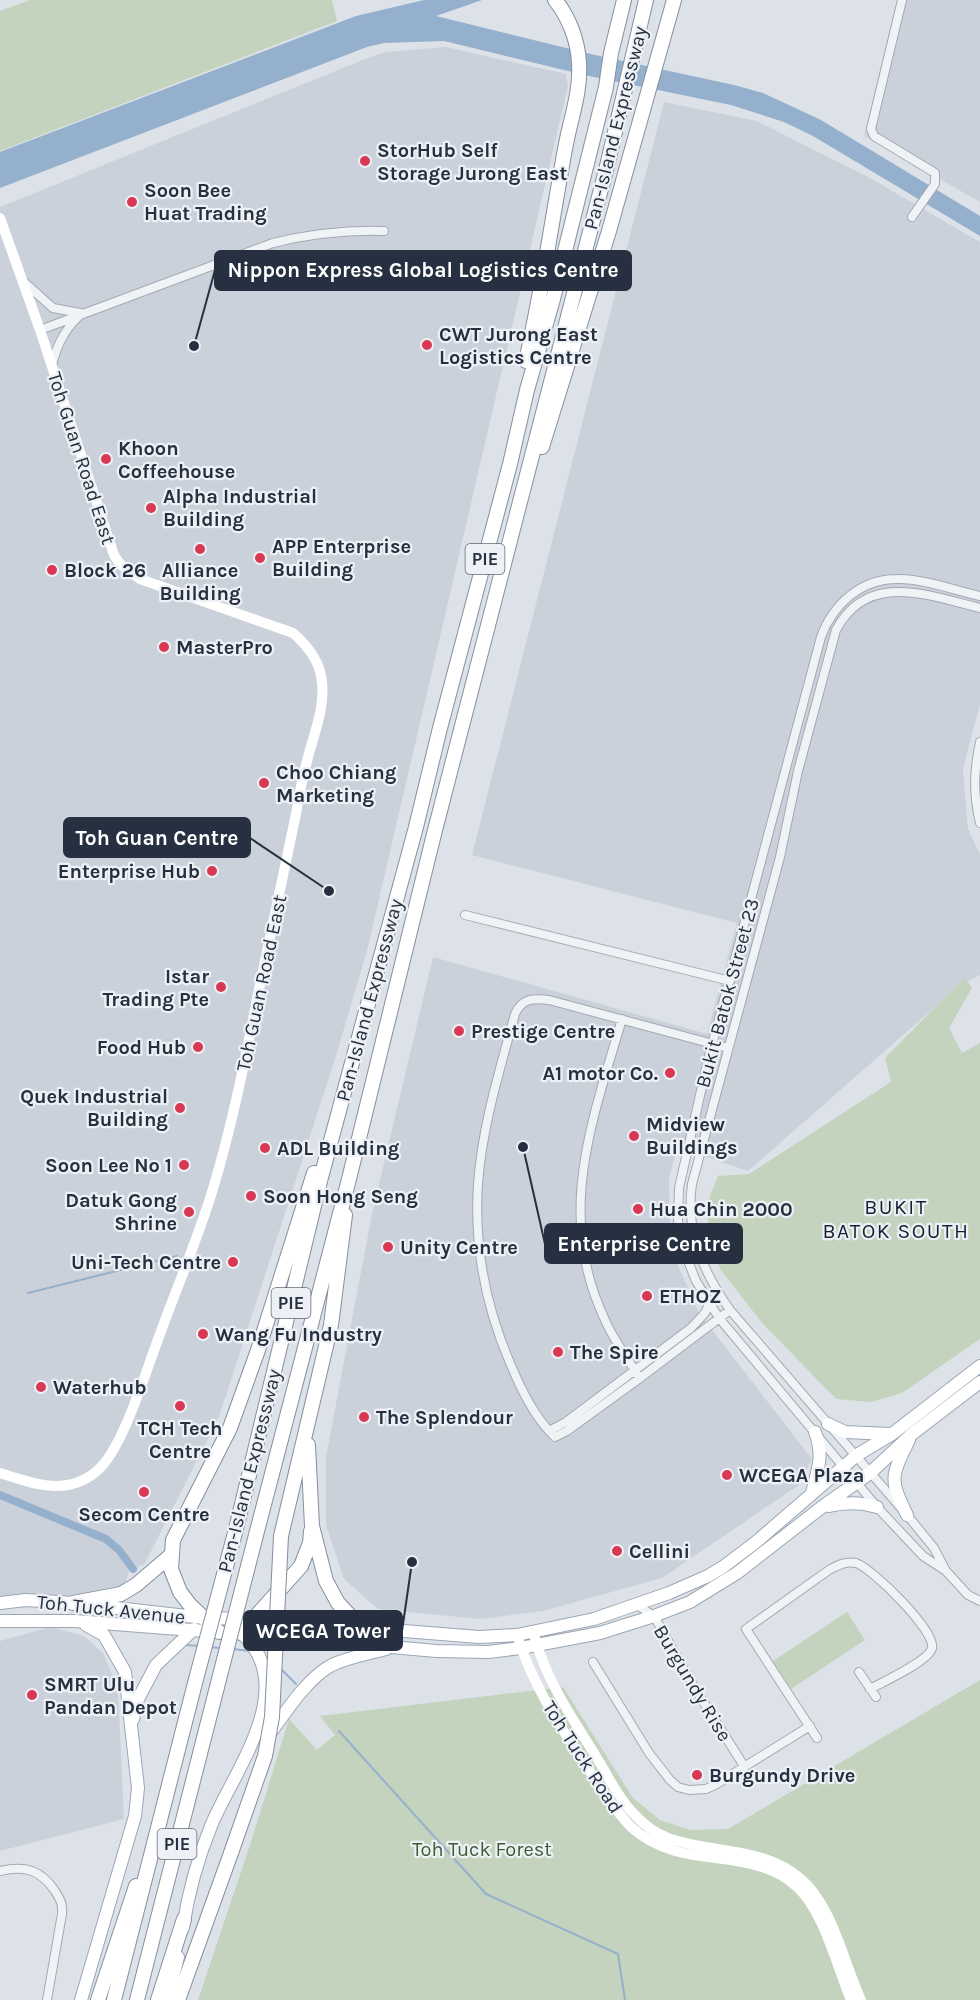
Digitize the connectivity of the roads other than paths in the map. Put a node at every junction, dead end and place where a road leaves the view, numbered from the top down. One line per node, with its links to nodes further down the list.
1 (555, 0): 13 (highway)
2 (624, 0): 13 (highway, Pan-Island Expressway / PIE)
3 (646, 0): 14 (highway, Pan-Island Expressway / PIE)
4 (674, 0): 14 (highway)
5 (902, 0): 6 (street)
6 (912, 217)
7 (0, 218): 9 (street, Toh Guan Road East)
8 (384, 231): 10 (street)
9 (23, 281): 10 (street); 11 (street, Toh Guan Road East)
10 (81, 313): 11 (street); 12 (street)
11 (40, 330): 12 (street, Toh Guan Road East)
12 (52, 365): 39 (street, Toh Guan Road East)
13 (527, 390): 24 (highway, Pan-Island Expressway / PIE)
14 (512, 531): 25 (highway, Pan-Island Expressway / PIE)
15 (980, 596): 20 (street, Bukit Batok Street 23)
16 (980, 608): 23 (street, Bukit Batok Street 23)
17 (980, 742): 18 (street)
18 (980, 823)
19 (465, 915): 20 (street)
20 (730, 981): 22 (street, Bukit Batok Street 23)
21 (622, 1019): 22 (street); 30 (street); 30 (street)
22 (713, 1043): 23 (street); 26 (street, Bukit Batok Street 23)
23 (728, 1048): 27 (street, Bukit Batok Street 23)
24 (347, 1077): 47 (highway); 76 (highway, Pan-Island Expressway / PIE, bridge)
25 (348, 1183): 32 (highway); 83 (highway, Pan-Island Expressway / PIE, bridge)
26 (709, 1304): 28 (street, Bukit Batok Street 23); 30 (street)
27 (730, 1310): 28 (street); 33 (street, Bukit Batok Street 23)
28 (719, 1318): 30 (street); 34 (street, Bukit Batok Street 23)
29 (980, 1366): 35 (main road)
30 (638, 1375)
31 (980, 1382): 36 (main road)
32 (308, 1423): 46 (highway); 86 (highway, bridge)
33 (828, 1424): 35 (main road); 37 (street, Bukit Batok Street 23)
34 (815, 1432): 38 (street, Bukit Batok Street 23); 42 (main road)
35 (892, 1434): 37 (main road)
36 (912, 1434): 40 (main road); 45 (main road)
37 (856, 1455): 38 (main road); 40 (street, Bukit Batok Street 23)
38 (844, 1465): 41 (street, Bukit Batok Street 23); 42 (main road)
39 (0, 1473)
40 (870, 1473): 41 (main road); 45 (street, Bukit Batok Street 23)
41 (857, 1483): 43 (main road); 44 (street, Bukit Batok Street 23)
42 (811, 1494): 52 (main road)
43 (822, 1507): 44 (main road); 53 (main road)
44 (877, 1507): 48 (street, Bukit Batok Street 23)
45 (907, 1515): 48 (street, Bukit Batok Street 23)
46 (312, 1526): 55 (highway); 59 (highway)
47 (170, 1556): 51 (highway); 54 (highway)
48 (946, 1571): 49 (street)
49 (980, 1601)
50 (0, 1602): 51 (main road, Toh Tuck Avenue)
51 (73, 1603): 54 (main road, Toh Tuck Avenue)
52 (638, 1605): 53 (street, Burgundy Rise); 61 (main road)
53 (654, 1616): 64 (main road); 74 (street, Burgundy Rise)
54 (204, 1618): 58 (highway); 60 (main road)
55 (253, 1619): 58 (main road); 59 (main road); 62 (highway)
56 (0, 1621): 57 (main road, Toh Tuck Avenue)
57 (75, 1621): 60 (main road, Toh Tuck Avenue); 71 (main road)
58 (221, 1625): 60 (main road, Toh Tuck Avenue); 62 (main road)
59 (365, 1629): 63 (main road)
60 (193, 1630): 71 (main road)
61 (533, 1632): 63 (main road); 64 (street, Toh Tuck Road)
62 (241, 1633): 65 (main road); 75 (main road)
63 (517, 1635): 66 (street, Toh Tuck Road)
64 (537, 1645): 66 (main road); 88 (street, Toh Tuck Road)
65 (392, 1647): 66 (main road); 75 (main road)
66 (521, 1648): 87 (street, Toh Tuck Road)
67 (593, 1662): 74 (street)
68 (860, 1672): 69 (street)
69 (870, 1689): 70 (street); 72 (street)
70 (876, 1697)
71 (132, 1723): 80 (main road)
72 (810, 1726): 73 (street); 74 (street)
73 (817, 1738)
74 (744, 1766)
75 (239, 1773): 78 (main road)
76 (150, 1860): 81 (highway); 82 (highway, Pan-Island Expressway / PIE)
77 (0, 1871): 79 (street)
78 (184, 1919): 84 (highway); 85 (main road)
79 (47, 2000)
80 (81, 2000)
81 (98, 2000)
82 (114, 2000)
83 (137, 2000)
84 (158, 2000)
85 (167, 2000)
86 (178, 2000)
87 (851, 2000)
88 (861, 2000)

